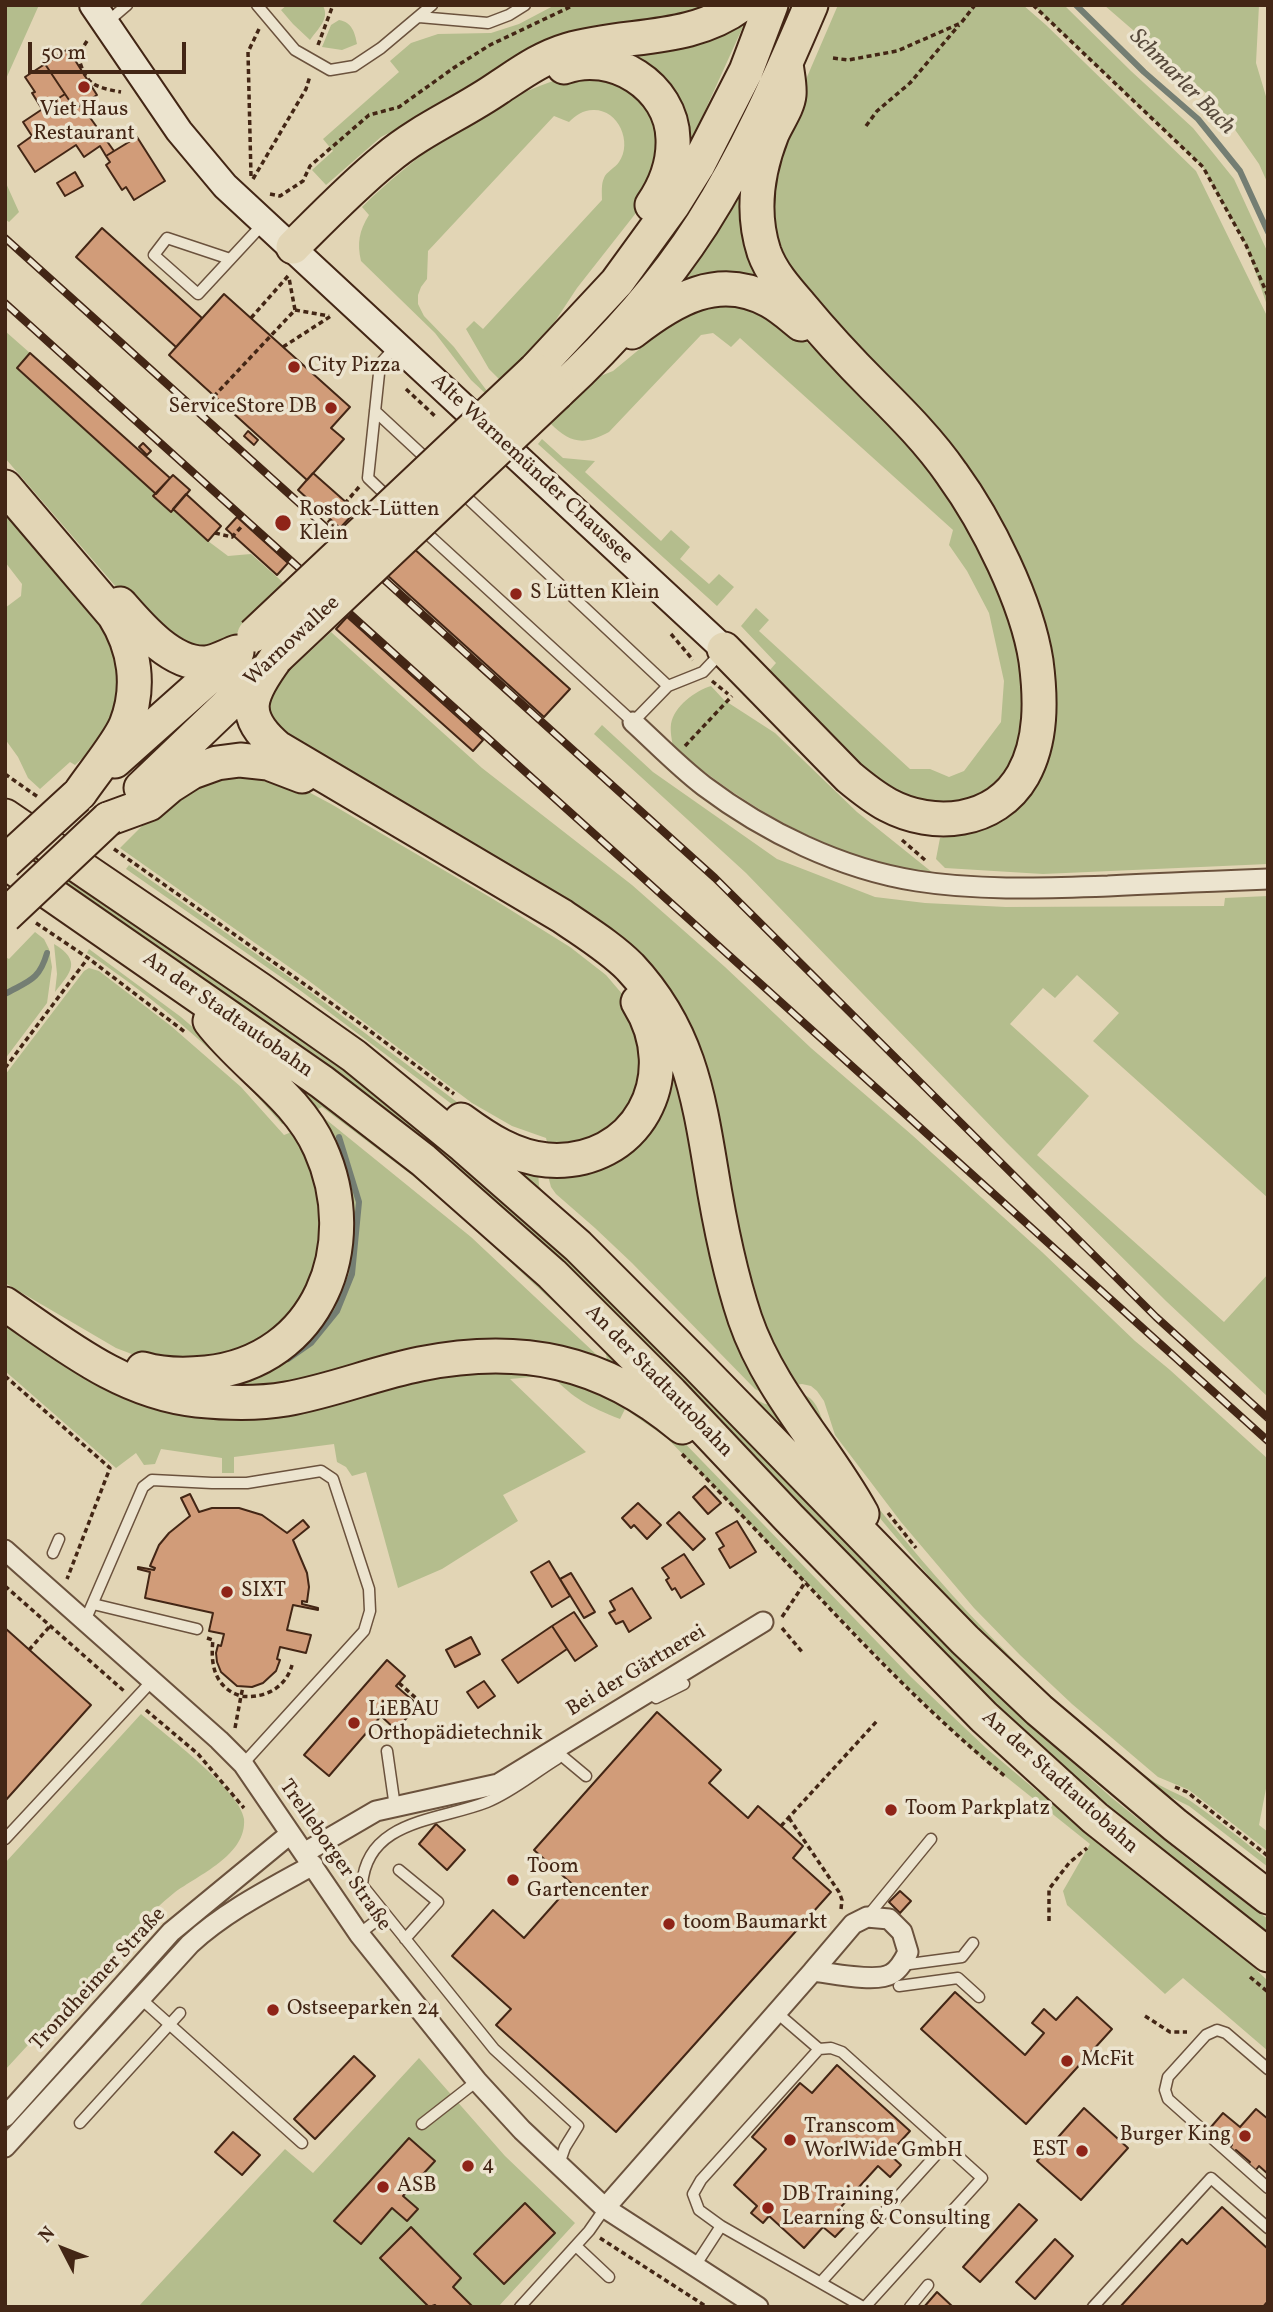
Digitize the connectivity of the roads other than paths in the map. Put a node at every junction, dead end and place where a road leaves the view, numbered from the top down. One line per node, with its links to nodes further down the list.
1 (127, 5): 9 (lane)
2 (257, 5): 8 (lane)
3 (432, 5): 8 (lane)
4 (525, 5): 8 (lane)
5 (741, 5): 11 (highway)
6 (771, 5): 15 (highway)
7 (811, 5): 10 (highway)
8 (419, 17)
9 (95, 23): 12 (street, Alte Warnemünder Chaussee)
10 (786, 63): 17 (highway); 18 (highway)
11 (498, 88): 13 (highway); 15 (highway)
12 (265, 222): 13 (street, Alte Warnemünder Chaussee); 14 (lane)
13 (293, 247): 16 (street, Alte Warnemünder Chaussee)
14 (230, 259): 14 (lane)
15 (587, 316): 19 (highway)
16 (397, 346): 20 (lane); 26 (street, Alte Warnemünder Chaussee)
17 (836, 348): 18 (highway); 26 (highway)
18 (582, 370): 19 (highway, Warnowallee)
19 (546, 382): 25 (highway, Warnowallee, bridge)
20 (375, 411): 22 (lane); 28 (lane)
21 (5, 470): 25 (highway)
22 (442, 474)
23 (452, 483): 27 (lane)
24 (5, 487): 29 (highway)
25 (256, 648): 29 (highway, Warnowallee); 31 (highway, Warnowallee); 43 (highway)
26 (713, 660): 27 (lane)
27 (668, 686): 28 (lane)
28 (633, 722): 33 (street)
29 (78, 794): 32 (highway, Warnowallee, bridge)
30 (5, 816): 36 (highway, An der Stadtautobahn)
31 (108, 819): 34 (highway, Warnowallee, bridge); 36 (highway)
32 (5, 862): 35 (highway, An der Stadtautobahn)
33 (1268, 879)
34 (5, 916)
35 (181, 983): 37 (highway); 39 (highway, An der Stadtautobahn)
36 (354, 1056): 43 (highway, An der Stadtautobahn)
37 (5, 1290)
38 (5, 1304): 39 (highway)
39 (789, 1518): 67 (highway, An der Stadtautobahn)
40 (59, 1539): 42 (lane)
41 (5, 1550): 44 (street, Trelleborger Straße)
42 (54, 1553)
43 (888, 1562): 54 (highway, An der Stadtautobahn)
44 (89, 1613): 46 (lane); 47 (street, Trelleborger Straße); 51 (lane)
45 (763, 1622): 53 (street, Bei der Gärtnerei)
46 (197, 1629)
47 (152, 1681): 51 (street, Trelleborger Straße); 56 (lane)
48 (684, 1684): 50 (lane)
49 (387, 1751): 53 (lane)
50 (562, 1756): 52 (lane); 62 (lane)
51 (243, 1764): 55 (street, Trelleborger Straße)
52 (586, 1776)
53 (395, 1807): 59 (street, Bei der Gärtnerei)
54 (1175, 1825): 58 (lane); 61 (highway, An der Stadtautobahn)
55 (290, 1834): 59 (street, Trelleborger Straße); 78 (street, Trondheimer Straße)
56 (5, 1839)
57 (931, 1839): 63 (lane)
58 (1214, 1840)
59 (309, 1859): 64 (street, Trelleborger Straße); 72 (street, Trondheimer Straße)
60 (398, 1870): 65 (lane)
61 (1268, 1896)
62 (385, 1914): 64 (lane); 65 (lane)
63 (867, 1917): 68 (street); 69 (street)
64 (359, 1934): 79 (street, Trelleborger Straße)
65 (405, 1939): 87 (lane)
66 (973, 1943): 68 (lane)
67 (1268, 1955)
68 (902, 1965): 69 (street)
69 (813, 1971): 73 (street)
70 (899, 1986): 71 (lane)
71 (979, 1997)
72 (139, 1998): 75 (lane); 80 (street, Trondheimer Straße)
73 (776, 2012): 76 (lane); 89 (street)
74 (180, 2013): 75 (lane)
75 (170, 2024): 82 (lane); 84 (lane)
76 (819, 2049): 85 (lane); 90 (lane)
77 (1268, 2069): 88 (lane)
78 (40, 2078): 80 (street, Trondheimer Straße); 81 (street, Trondheimer Straße)
79 (477, 2081): 83 (lane); 87 (street, Trelleborger Straße)
80 (56, 2091): 86 (street, Trondheimer Straße)
81 (5, 2117)
82 (80, 2123)
83 (422, 2124)
84 (302, 2143)
85 (945, 2145): 95 (lane); 99 (lane)
86 (5, 2147)
87 (559, 2164): 89 (street, Trelleborger Straße)
88 (1268, 2188)
89 (605, 2207): 92 (lane); 93 (street, Trelleborger Straße)
90 (722, 2226): 93 (lane); 95 (lane)
91 (1268, 2228): 101 (lane)
92 (576, 2246): 94 (lane); 97 (lane)
93 (695, 2266): 98 (street, Trelleborger Straße)
94 (609, 2277)
95 (821, 2282): 99 (lane)
96 (928, 2285): 100 (lane)
97 (520, 2307)
98 (758, 2307)
99 (864, 2307)
100 (910, 2307)
101 (1093, 2307)

